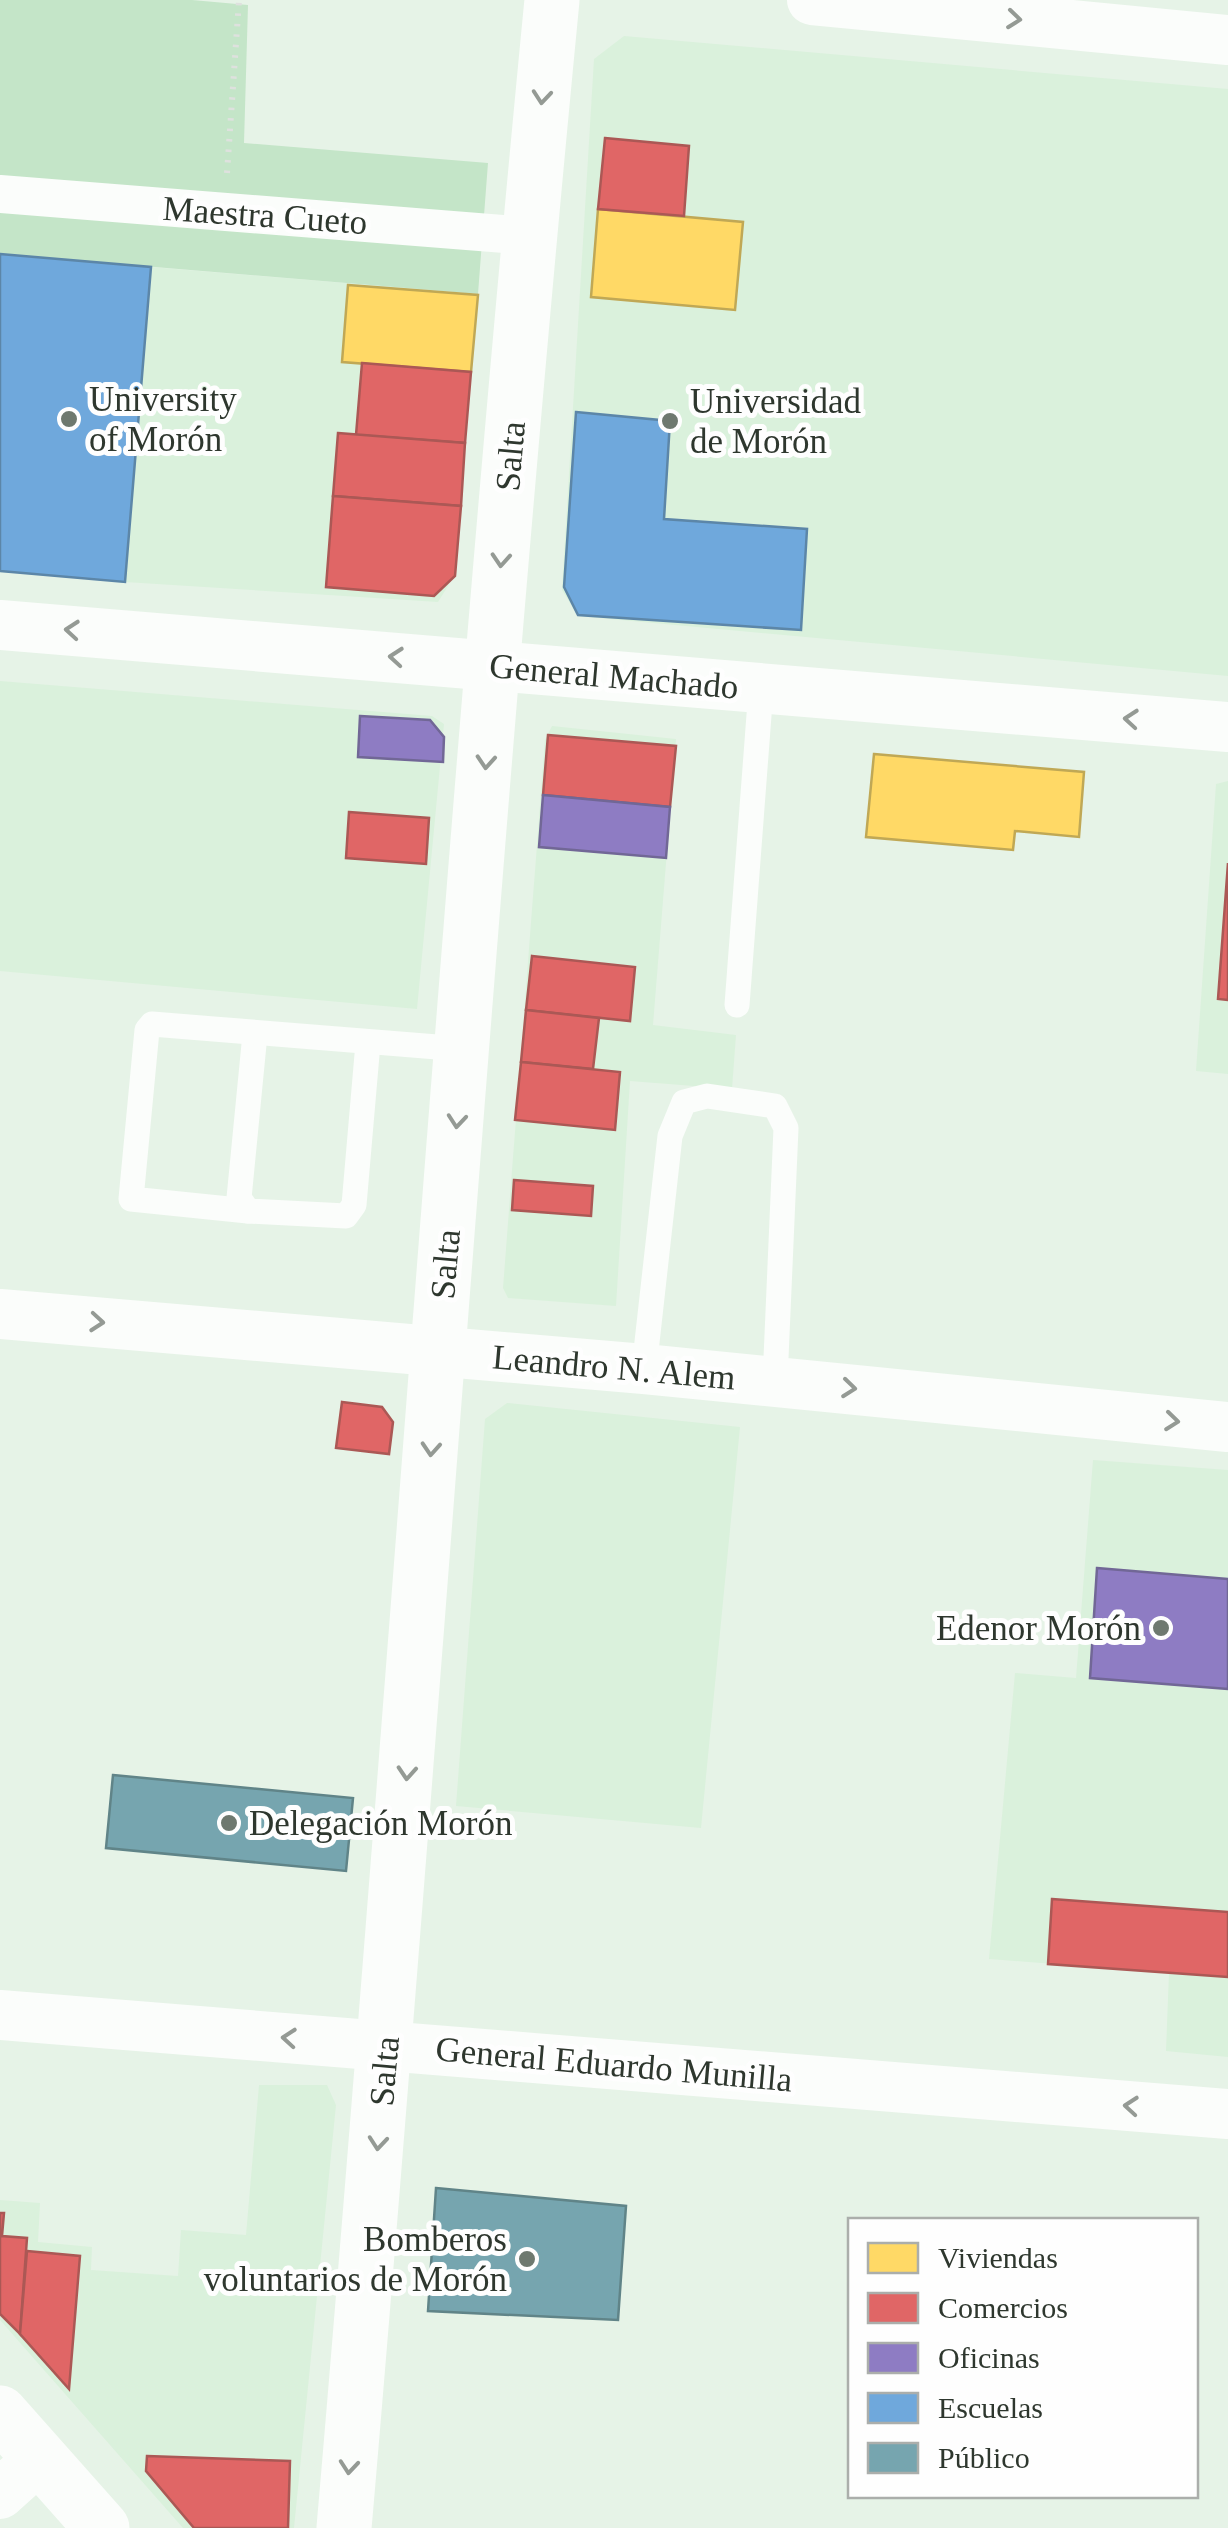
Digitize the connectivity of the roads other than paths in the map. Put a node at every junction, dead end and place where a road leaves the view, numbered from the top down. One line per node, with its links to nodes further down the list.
1 (552, 0): 5 (street, Salta, one-way to 5)
2 (812, 0): 3 (street, one-way to 3)
3 (1228, 40)
4 (0, 194): 5 (street, Maestra Cueto)
5 (529, 236): 7 (street, Salta, one-way to 7)
6 (0, 624): 7 (street, General Machado, one-way to 6)
7 (494, 665): 8 (street, General Machado); 13 (street, Salta, one-way to 13)
8 (761, 689): 9 (street, General Machado, one-way to 8); 10 (lane)
9 (1228, 727)
10 (737, 1004)
11 (254, 1034): 12 (lane); 14 (lane); 14 (lane)
12 (368, 1043): 13 (lane); 14 (lane)
13 (462, 1049): 16 (street, Salta, one-way to 16)
14 (248, 1212)
15 (0, 1314): 16 (street, Leandro N. Alem, one-way to 16)
16 (438, 1352): 17 (street, Leandro N. Alem); 21 (street, Salta, one-way to 21)
17 (644, 1368): 18 (street, Leandro N. Alem); 18 (lane)
18 (775, 1381): 19 (street, Leandro N. Alem, one-way to 19)
19 (1228, 1427)
20 (0, 2015): 21 (street, General Eduardo Munilla, one-way to 20)
21 (386, 2046): 22 (street, General Eduardo Munilla, one-way to 21); 27 (street, Salta, one-way to 27)
22 (1228, 2114)
23 (0, 2412): 24 (street)
24 (40, 2458): 25 (street); 26 (street)
25 (0, 2494)
26 (102, 2528)
27 (344, 2528)

